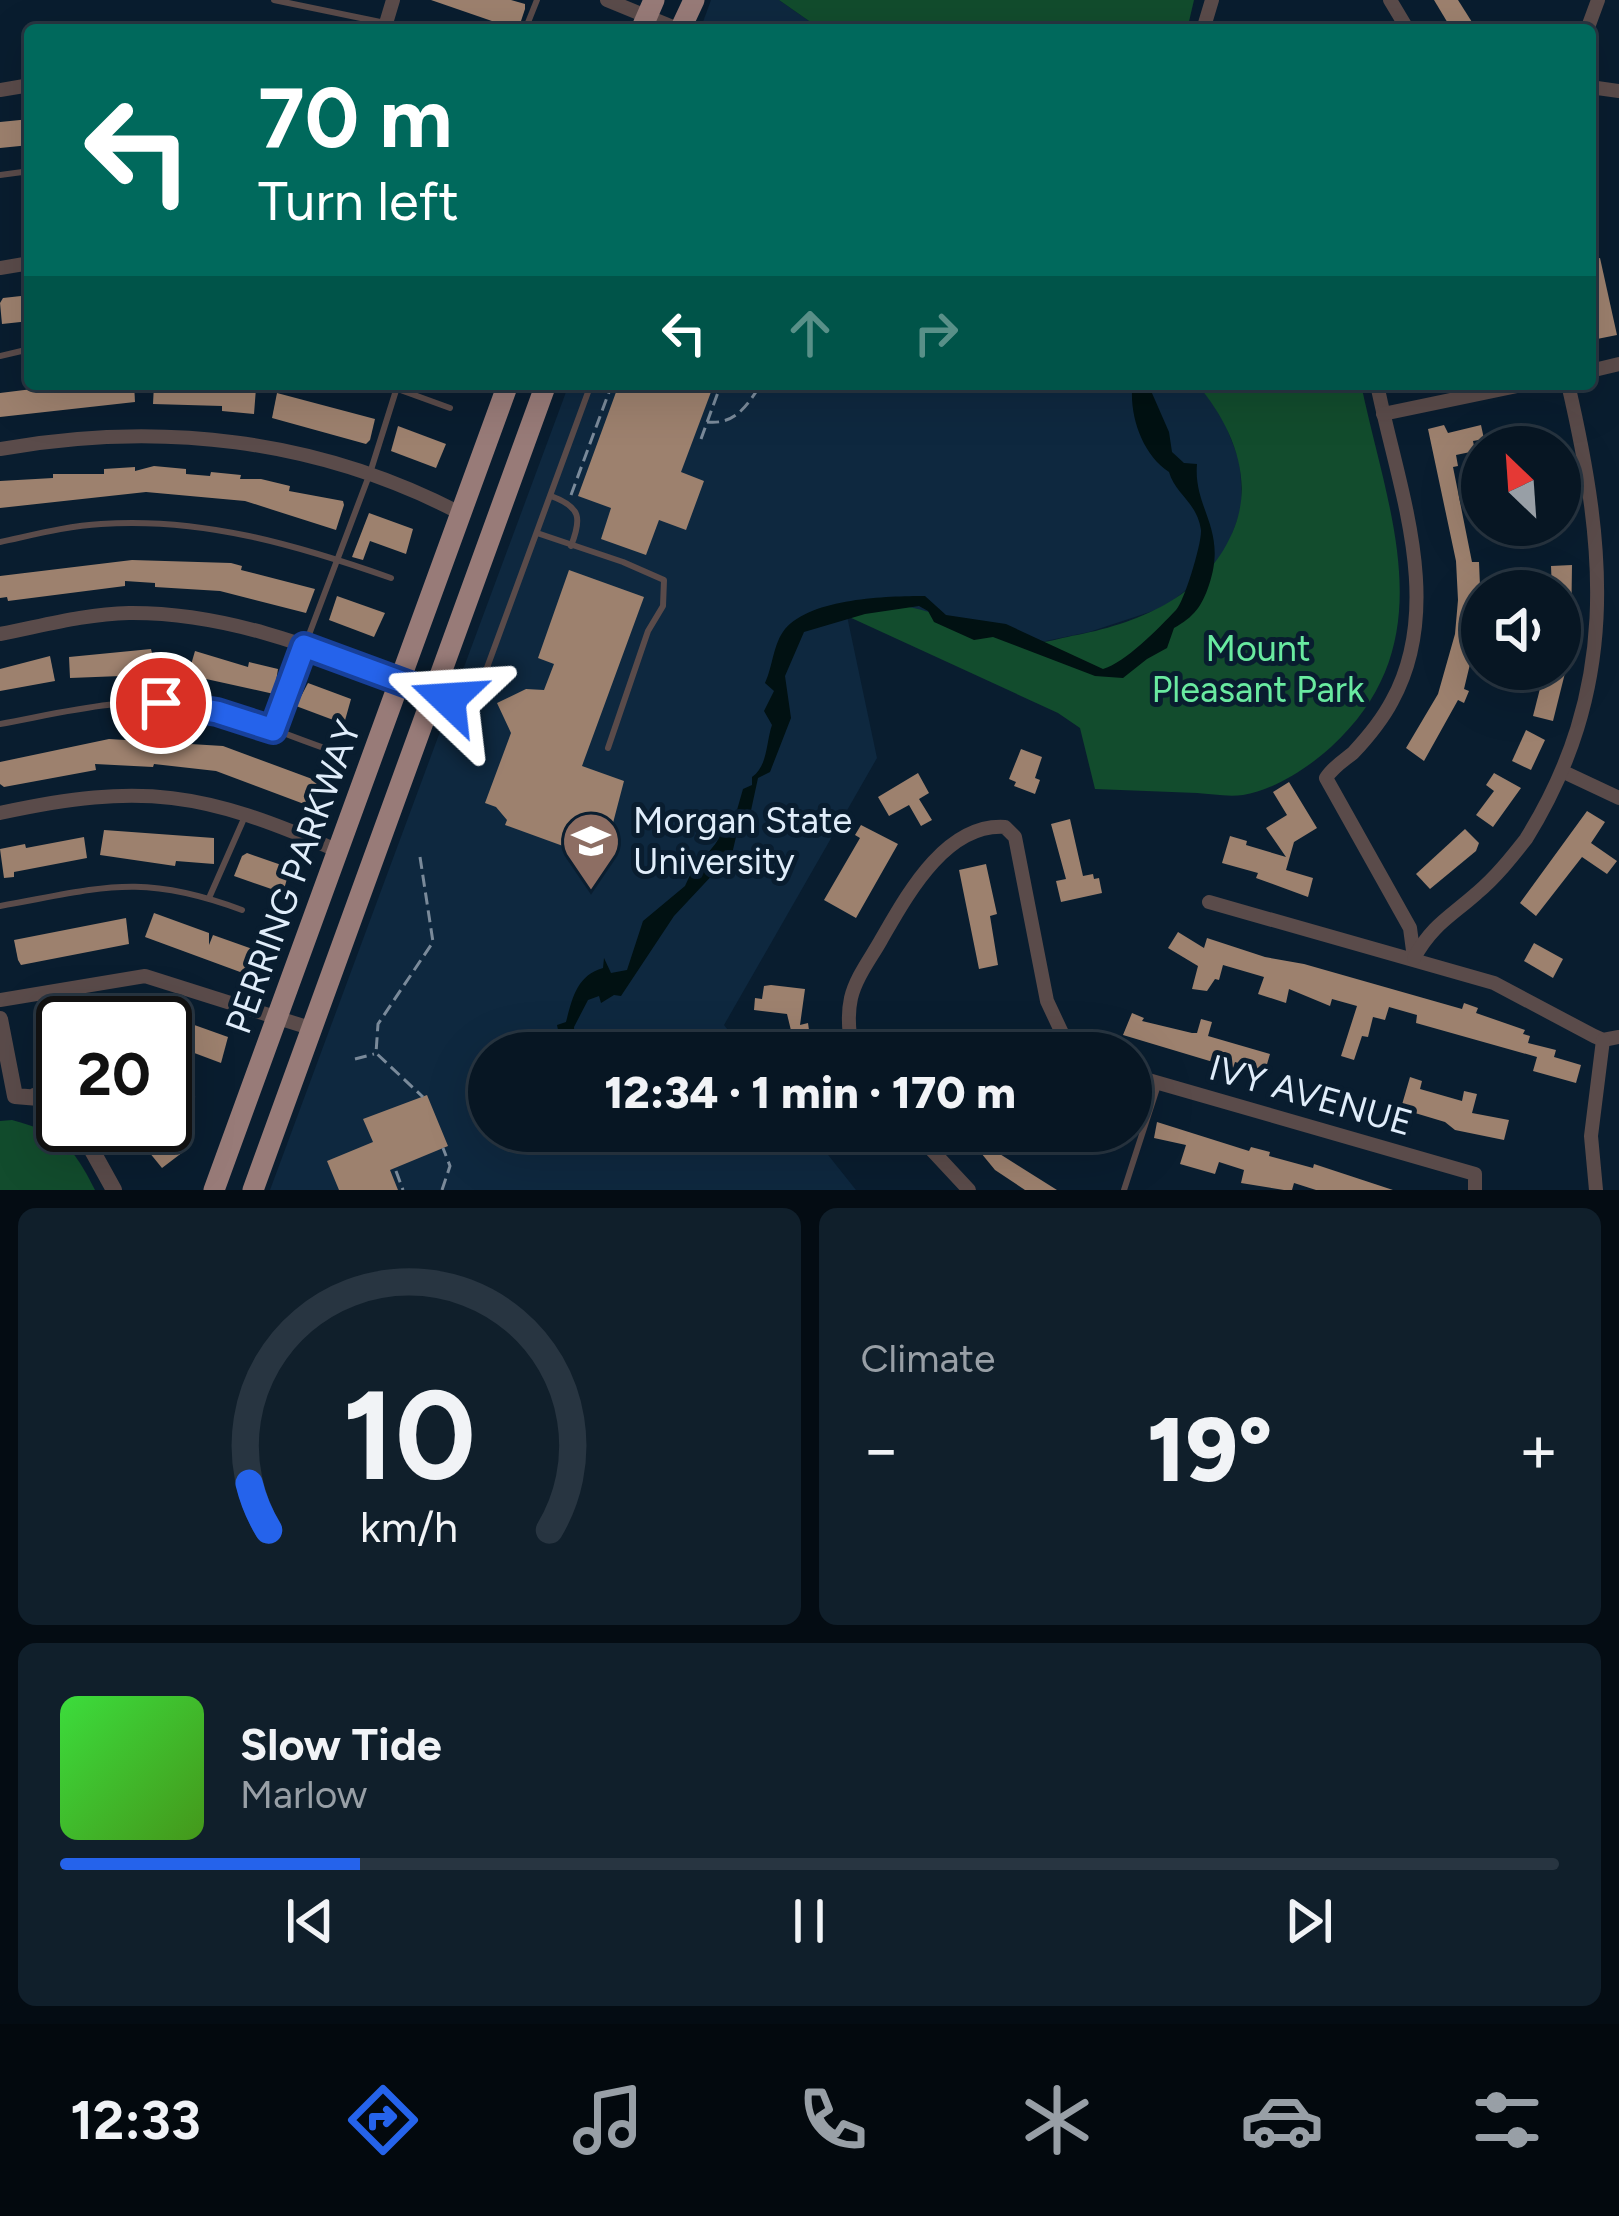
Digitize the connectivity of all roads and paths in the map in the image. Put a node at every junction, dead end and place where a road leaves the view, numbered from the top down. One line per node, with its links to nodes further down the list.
1 (274, 0): 4 (lane)
2 (608, 0): 3 (street)
3 (647, 16)
4 (376, 24)
5 (396, 390): 21 (lane)
6 (407, 390): 16 (lane)
7 (506, 390): 24 (main road, PERRING PARKWAY)
8 (544, 390): 34 (main road, PERRING PARKWAY)
9 (589, 390): 22 (lane)
10 (610, 390): 23 (path)
11 (719, 390): 18 (path)
12 (755, 390): 18 (path)
13 (1378, 390): 17 (street)
14 (1498, 390): 17 (street)
15 (1570, 390): 28 (street)
16 (450, 408)
17 (1383, 414): 49 (street)
18 (707, 422): 19 (path)
19 (701, 439)
20 (0, 449): 21 (street)
21 (370, 473): 24 (street); 29 (lane)
22 (551, 496): 25 (lane); 27 (lane)
23 (571, 496)
24 (460, 514): 33 (main road, PERRING PARKWAY)
25 (537, 533): 27 (lane); 34 (lane)
26 (0, 542): 29 (lane)
27 (571, 546): 37 (lane)
28 (1611, 551): 39 (street)
29 (335, 559): 30 (lane); 32 (lane)
30 (391, 578)
31 (0, 634): 32 (street)
32 (304, 646): 33 (street); 36 (lane)
33 (400, 681): 34 (street); 43 (main road, PERRING PARKWAY)
34 (433, 694): 53 (main road, PERRING PARKWAY)
35 (0, 724): 36 (lane)
36 (273, 730): 38 (lane)
37 (608, 748)
38 (330, 750)
39 (1568, 774): 40 (street); 49 (street)
40 (1619, 798)
41 (247, 812): 42 (street); 43 (street); 45 (lane)
42 (0, 813)
43 (337, 850): 52 (main road, PERRING PARKWAY)
44 (420, 857): 57 (path)
45 (209, 898): 47 (lane); 48 (lane)
46 (1209, 902): 49 (street)
47 (0, 906)
48 (242, 910)
49 (1414, 958): 56 (street)
50 (0, 1000): 52 (street)
51 (0, 1019): 61 (street)
52 (276, 1019): 53 (street); 69 (main road, PERRING PARKWAY)
53 (310, 1028): 70 (main road, PERRING PARKWAY)
54 (850, 1032): 55 (street)
55 (1062, 1032)
56 (1611, 1038): 75 (street)
57 (376, 1053): 58 (path); 62 (path)
58 (355, 1059)
59 (1152, 1081): 60 (street, IVY AVENUE)
60 (1158, 1083): 67 (street, IVY AVENUE); 74 (lane)
61 (13, 1096)
62 (423, 1097)
63 (443, 1148): 72 (path)
64 (93, 1152): 68 (street)
65 (934, 1152): 73 (street)
66 (396, 1171): 71 (path)
67 (1475, 1182)
68 (114, 1190)
69 (214, 1190)
70 (253, 1190)
71 (403, 1190)
72 (442, 1190)
73 (969, 1190)
74 (1124, 1190)
75 (1595, 1190)

